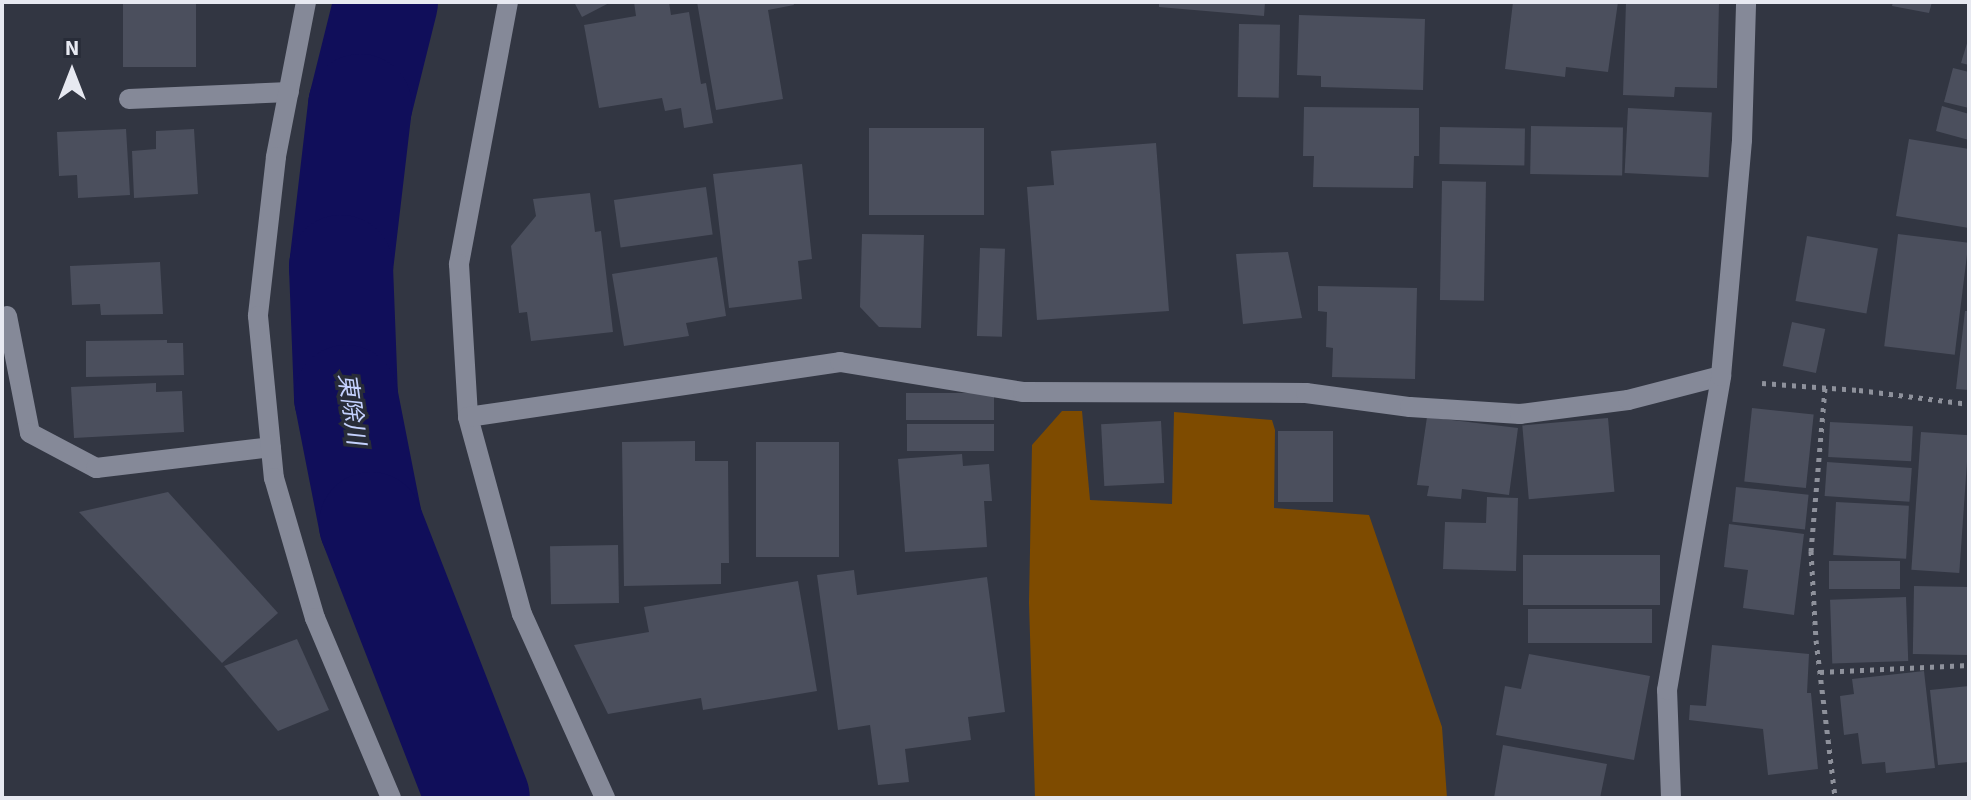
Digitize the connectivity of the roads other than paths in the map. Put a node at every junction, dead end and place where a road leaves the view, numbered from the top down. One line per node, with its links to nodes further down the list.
1 (306, 2): 4 (street)
2 (508, 2): 8 (street)
3 (1746, 2): 7 (street)
4 (289, 92): 5 (street); 9 (street)
5 (129, 99)
6 (7, 316): 9 (street)
7 (1721, 376): 8 (street); 12 (street)
8 (468, 417): 11 (street)
9 (271, 447): 10 (street)
10 (391, 798)
11 (605, 798)
12 (1671, 798)

